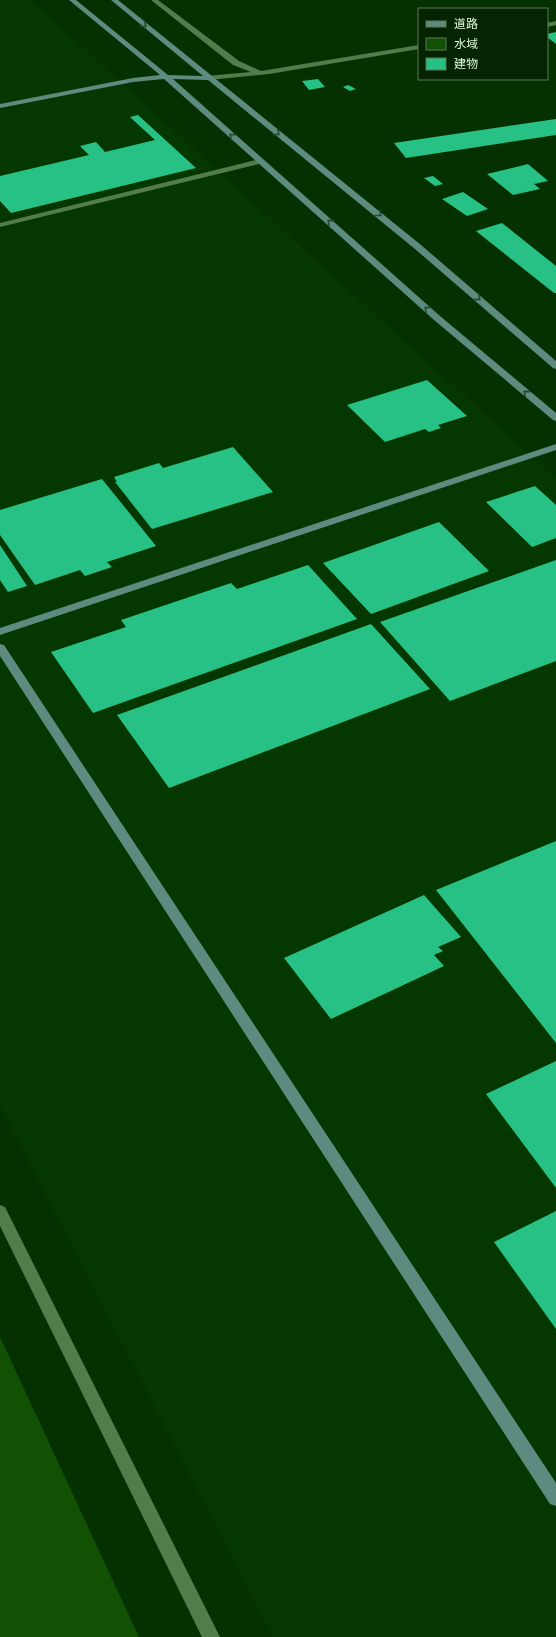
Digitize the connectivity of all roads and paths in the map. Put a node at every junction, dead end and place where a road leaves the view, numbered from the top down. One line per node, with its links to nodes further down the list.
1 (72, 0): 6 (street)
2 (114, 0): 7 (street, one-way to 7)
3 (154, 0): 5 (street)
4 (418, 46): 5 (street)
5 (259, 73): 7 (street)
6 (166, 77): 7 (street); 8 (street); 9 (street, one-way to 6)
7 (209, 78): 11 (street, one-way to 11)
8 (0, 106)
9 (260, 161): 10 (street); 12 (street, one-way to 9)
10 (0, 225)
11 (556, 366)
12 (556, 418)
13 (556, 447): 14 (street)
14 (0, 632)
15 (0, 648): 17 (street)
16 (0, 1211): 18 (street)
17 (556, 1498)
18 (210, 1637)

